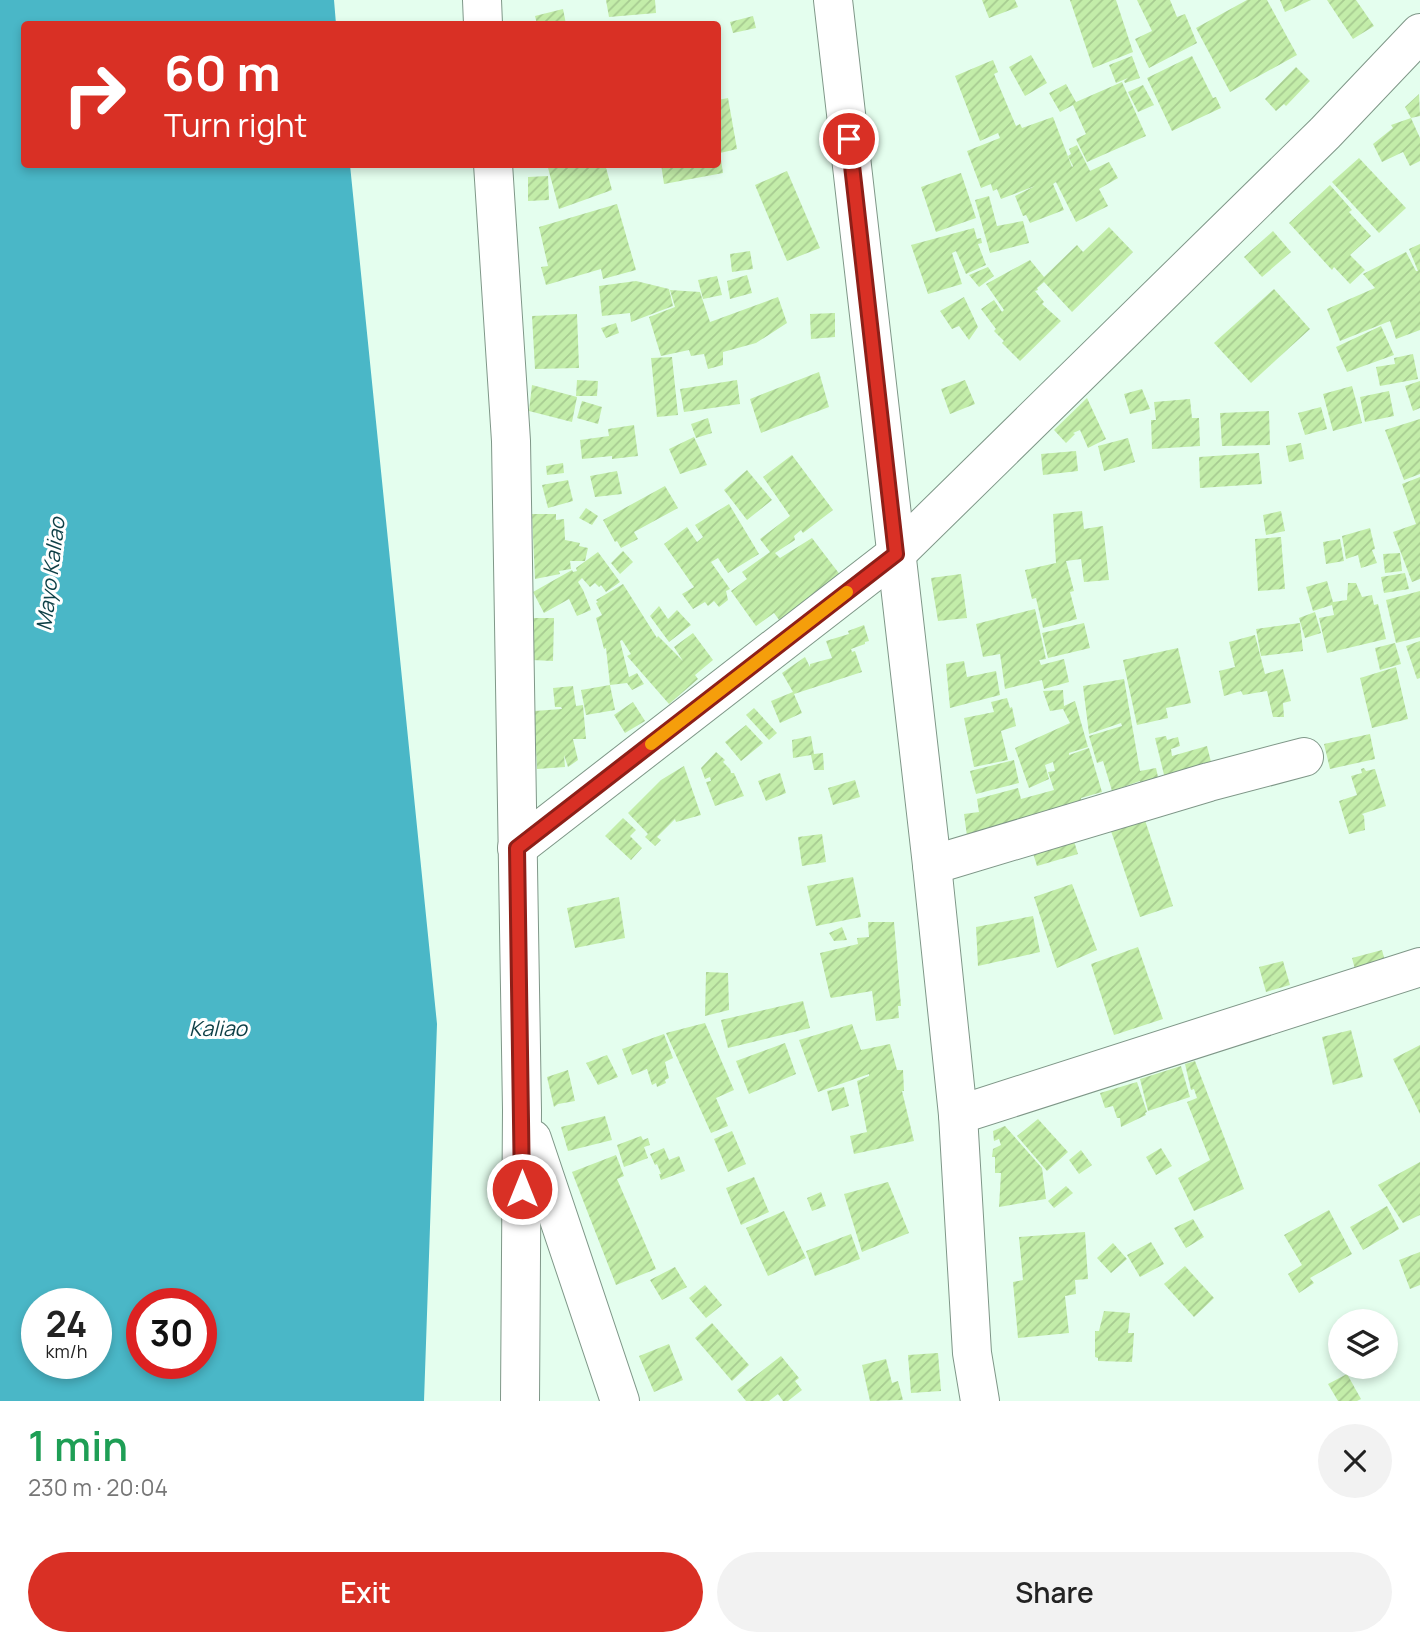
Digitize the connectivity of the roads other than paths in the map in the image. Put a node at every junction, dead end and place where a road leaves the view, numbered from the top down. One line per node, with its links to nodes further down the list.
1 (482, 0): 3 (street)
2 (833, 0): 6 (street)
3 (483, 21)
4 (1420, 33): 6 (street)
5 (493, 168): 8 (street)
6 (896, 554): 8 (street); 9 (street)
7 (1304, 757): 9 (street)
8 (517, 848): 11 (street)
9 (932, 865): 12 (street)
10 (1420, 967): 12 (street)
11 (522, 1110): 13 (street); 14 (street)
12 (958, 1115): 15 (street)
13 (520, 1401)
14 (620, 1401)
15 (980, 1401)

